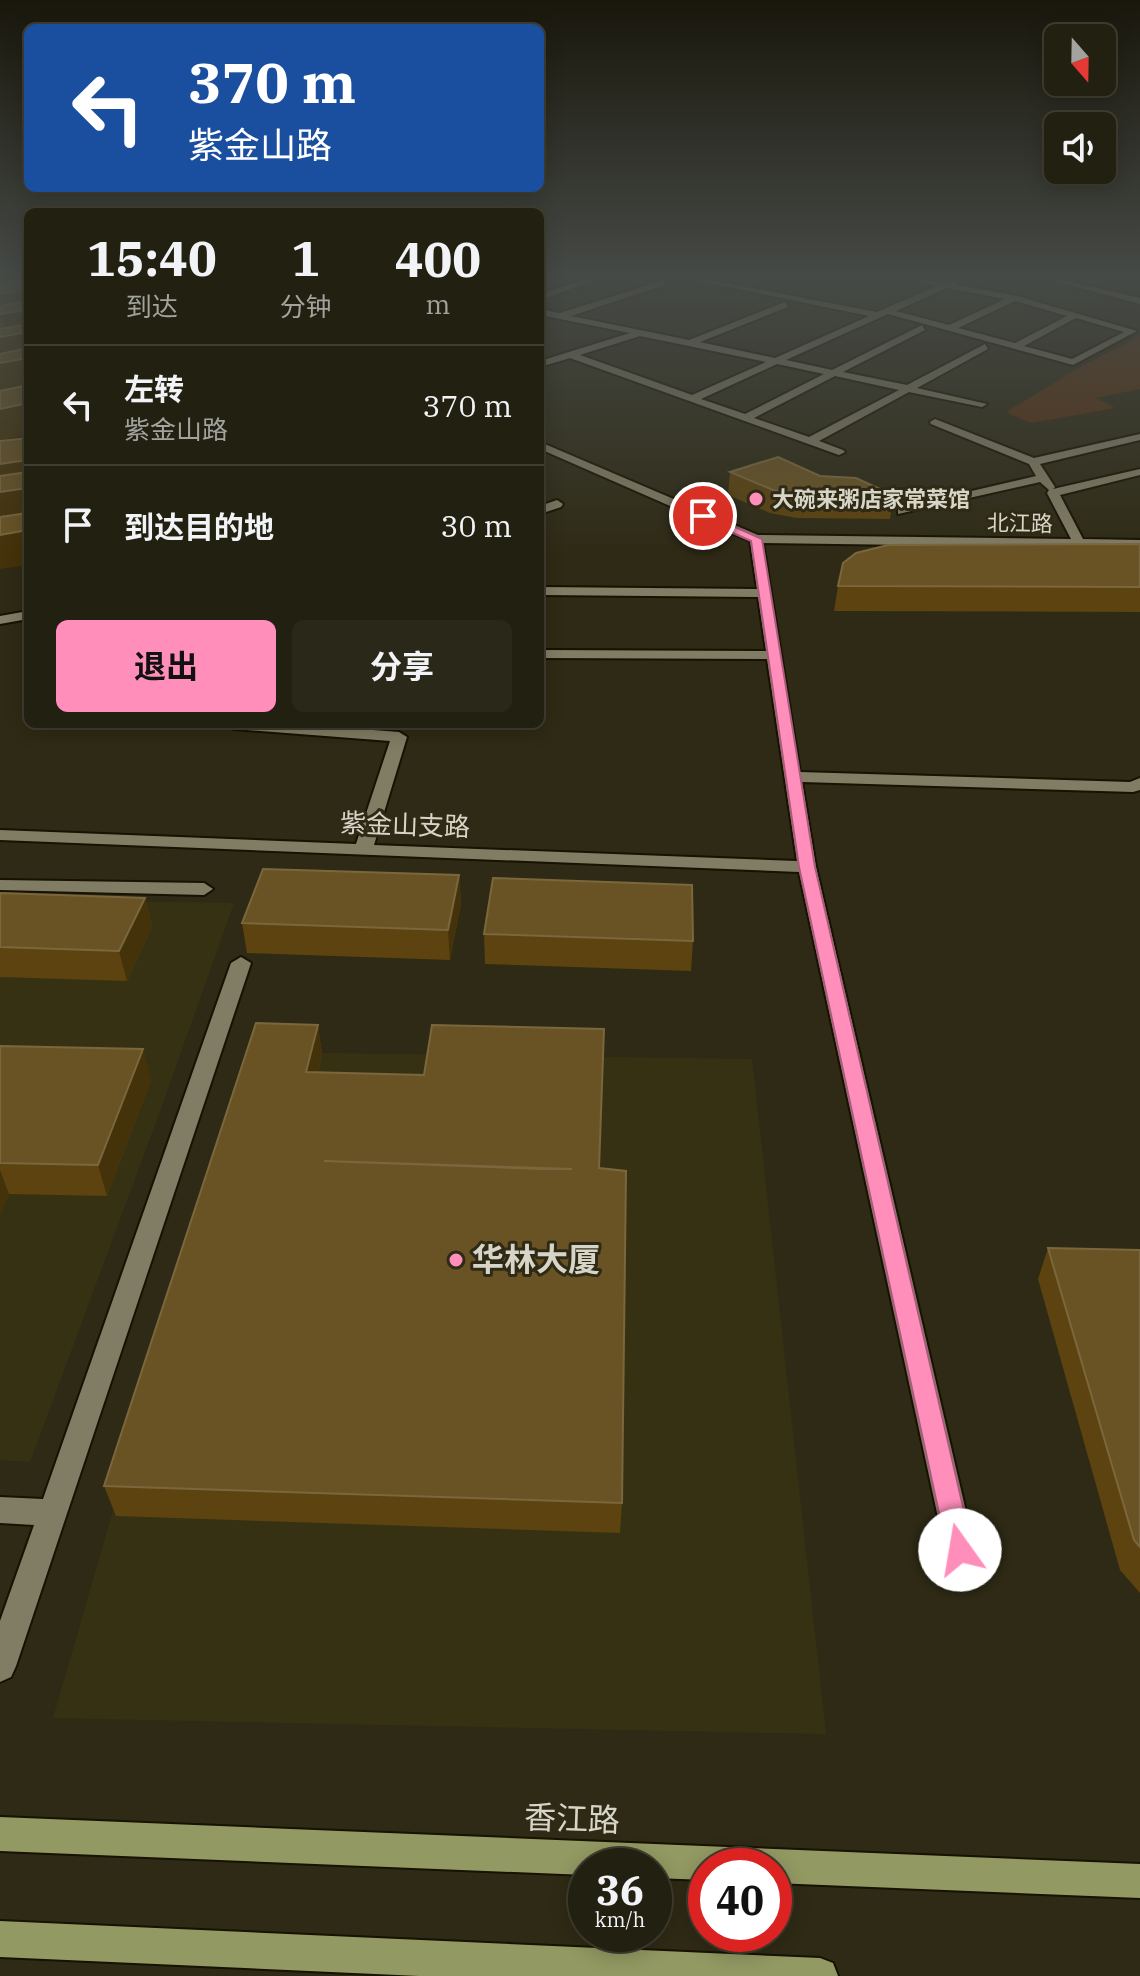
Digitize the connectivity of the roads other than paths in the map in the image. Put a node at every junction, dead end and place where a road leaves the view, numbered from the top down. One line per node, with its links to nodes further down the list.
1 (616, 371): 8 (street)
2 (753, 371): 8 (street)
3 (824, 371): 6 (street)
4 (836, 371): 6 (street)
5 (940, 371): 7 (street)
6 (832, 373): 7 (street); 10 (street)
7 (908, 388): 9 (street); 13 (street)
8 (692, 399): 10 (street)
9 (982, 404)
10 (745, 418): 13 (street)
11 (935, 422): 16 (street)
12 (1140, 437): 16 (street)
13 (809, 442): 15 (street)
14 (544, 447): 25 (street)
15 (839, 452)
16 (1033, 462): 19 (street)
17 (1140, 472): 18 (street)
18 (1118, 477): 20 (street); 21 (street)
19 (1043, 478): 21 (street); 24 (street)
20 (1140, 487)
21 (1053, 493): 26 (street)
22 (557, 504): 23 (street)
23 (544, 509)
24 (902, 511)
25 (756, 539): 26 (street, 北江路); 29 (street)
26 (1079, 543): 27 (street, 北江路)
27 (1140, 544)
28 (544, 592): 29 (street)
29 (764, 593): 33 (street)
30 (24, 616): 31 (street)
31 (0, 620)
32 (544, 654): 33 (street)
33 (773, 655): 36 (street)
34 (345, 728): 35 (street)
35 (401, 730): 39 (street)
36 (793, 777): 37 (street); 40 (street)
37 (1138, 791)
38 (0, 835): 39 (street, 紫金山支路)
39 (363, 850): 40 (street, 紫金山支路)
40 (807, 867): 46 (street)
41 (0, 885): 42 (street)
42 (204, 889)
43 (241, 963): 45 (street)
44 (0, 1510): 45 (street)
45 (52, 1513): 47 (street)
46 (960, 1550)
47 (0, 1666)
48 (0, 1834): 49 (main road, 香江路)
49 (1140, 1881)
50 (0, 1939): 51 (main road)
51 (820, 1976)

